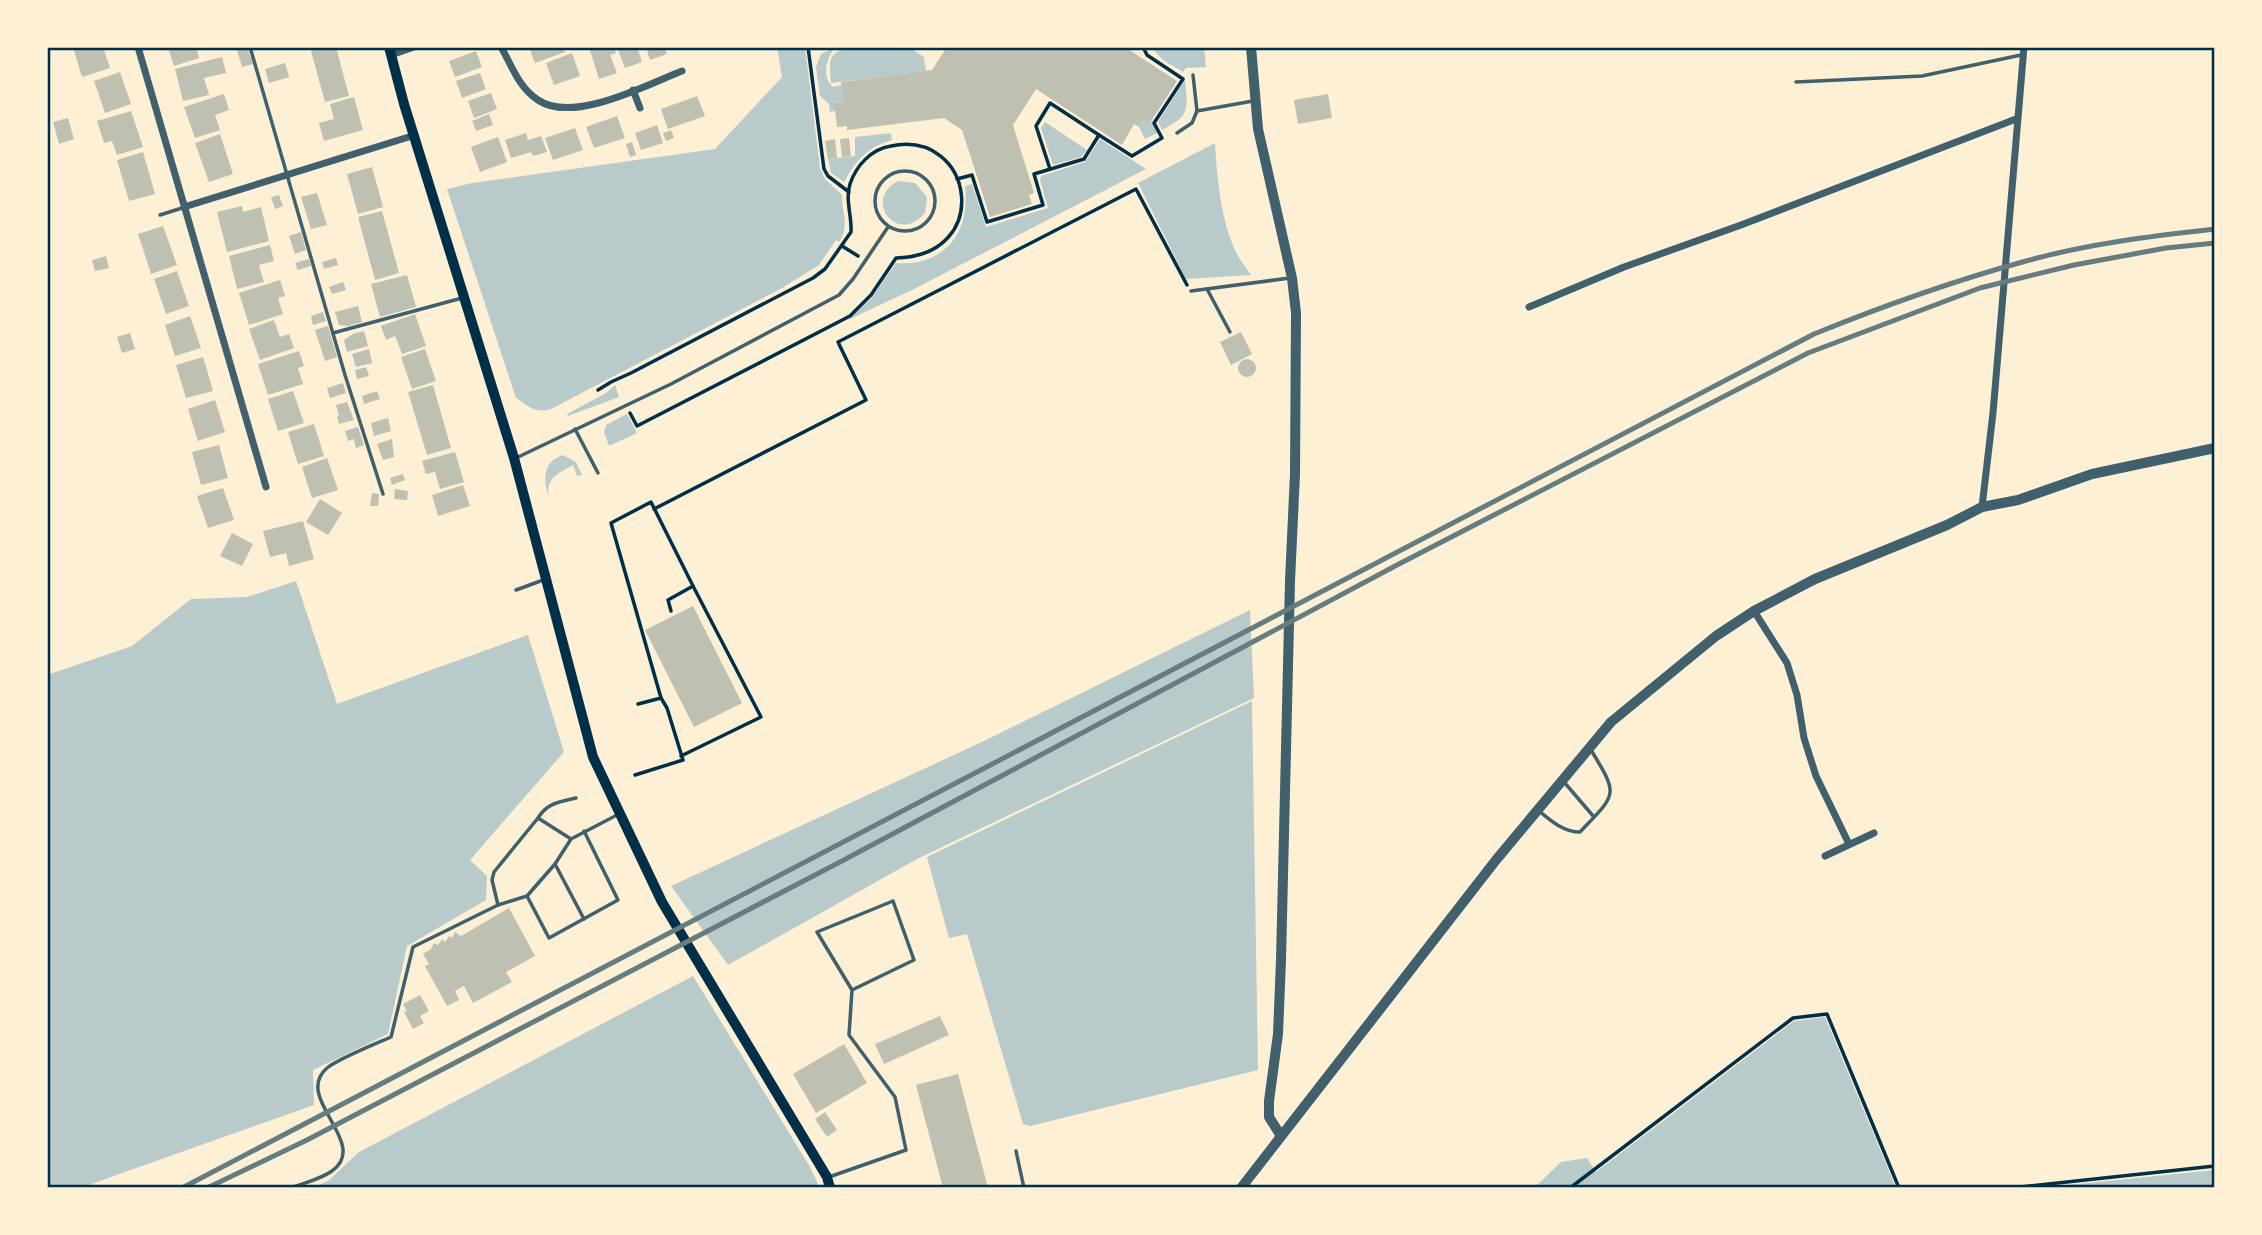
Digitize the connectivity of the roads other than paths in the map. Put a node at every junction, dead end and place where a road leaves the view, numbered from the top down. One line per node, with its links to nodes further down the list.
1 (138, 47): 19 (street)
2 (250, 47): 18 (lane)
3 (414, 47): 6 (street)
4 (501, 47): 11 (street)
5 (1251, 47): 12 (street)
6 (390, 51): 17 (main road)
7 (2024, 51): 10 (lane); 15 (street)
8 (682, 71): 11 (street)
9 (1193, 75): 14 (lane)
10 (1796, 82)
11 (633, 90): 13 (street)
12 (1255, 101): 14 (lane); 22 (street)
13 (640, 108)
14 (1197, 111): 16 (lane)
15 (2016, 119): 26 (street); 35 (street)
16 (1177, 133)
17 (415, 135): 18 (street); 25 (main road)
18 (287, 175): 19 (street); 28 (lane)
19 (184, 207): 20 (lane); 33 (street)
20 (160, 215)
21 (888, 227): 21 (lane); 29 (lane)
22 (1292, 278): 23 (lane); 56 (street)
23 (1207, 289): 24 (lane); 27 (lane)
24 (1191, 291)
25 (464, 298): 28 (lane); 31 (main road)
26 (1529, 307)
27 (1230, 332)
28 (333, 333): 34 (lane)
29 (575, 429): 31 (lane); 32 (lane)
30 (2215, 447): 35 (street)
31 (514, 458): 36 (main road)
32 (598, 473)
33 (266, 487)
34 (383, 494)
35 (1982, 508): 38 (street)
36 (548, 579): 37 (lane); 43 (main road)
37 (516, 590)
38 (1754, 611): 39 (street); 49 (street)
39 (1590, 748): 40 (street); 44 (lane)
40 (1563, 780): 42 (street); 44 (lane)
41 (576, 799): 45 (lane)
42 (1538, 810): 44 (lane); 56 (street)
43 (618, 814): 46 (lane); 58 (main road)
44 (1594, 817)
45 (538, 818): 48 (lane); 53 (lane)
46 (584, 831): 48 (lane); 54 (lane)
47 (1874, 833): 49 (street)
48 (572, 839): 51 (lane)
49 (1849, 844): 50 (street)
50 (1825, 856)
51 (555, 864): 52 (lane); 54 (lane)
52 (527, 896): 53 (lane); 54 (lane)
53 (498, 905): 59 (lane)
54 (584, 919)
55 (852, 990): 55 (lane); 58 (lane)
56 (1281, 1136): 61 (street)
57 (1016, 1151): 60 (lane)
58 (829, 1183)
59 (292, 1188)
60 (1024, 1188)
61 (1241, 1188)

